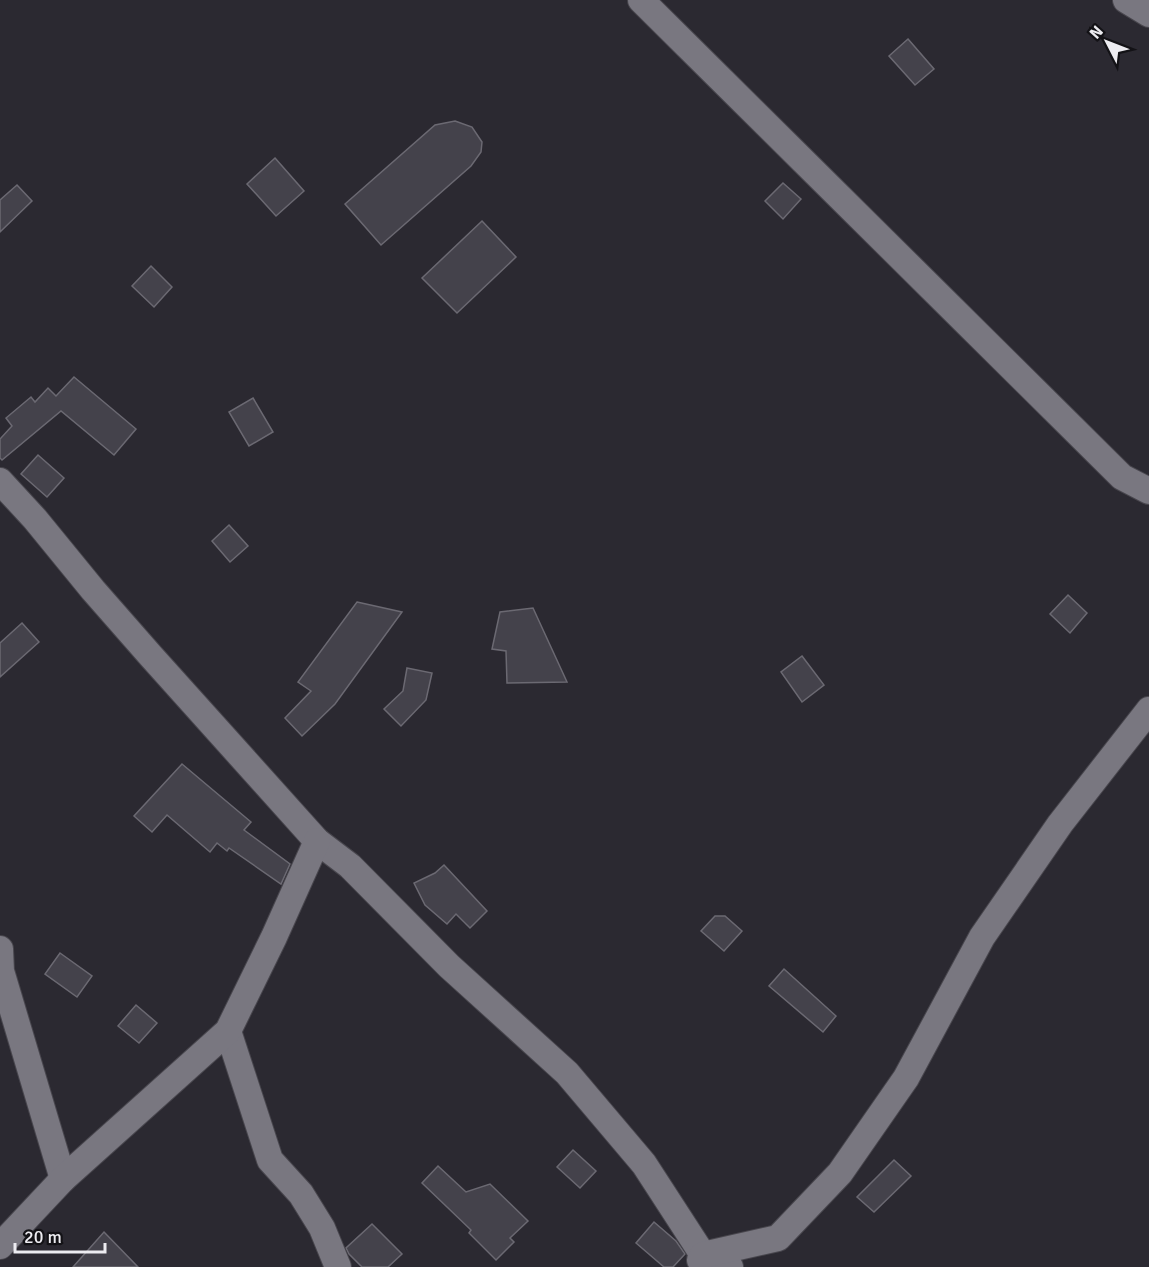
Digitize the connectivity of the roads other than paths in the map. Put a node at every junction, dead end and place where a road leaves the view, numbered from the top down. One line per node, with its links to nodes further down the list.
1 (641, 0): 5 (street)
2 (1126, 0): 3 (street)
3 (1149, 14)
4 (0, 481): 7 (street)
5 (1149, 491)
6 (1149, 710): 12 (street)
7 (317, 841): 9 (street); 12 (street)
8 (0, 949): 10 (street)
9 (228, 1031): 10 (street); 13 (street)
10 (63, 1179): 11 (street)
11 (0, 1246)
12 (698, 1261): 14 (street)
13 (338, 1267)
14 (730, 1267)

